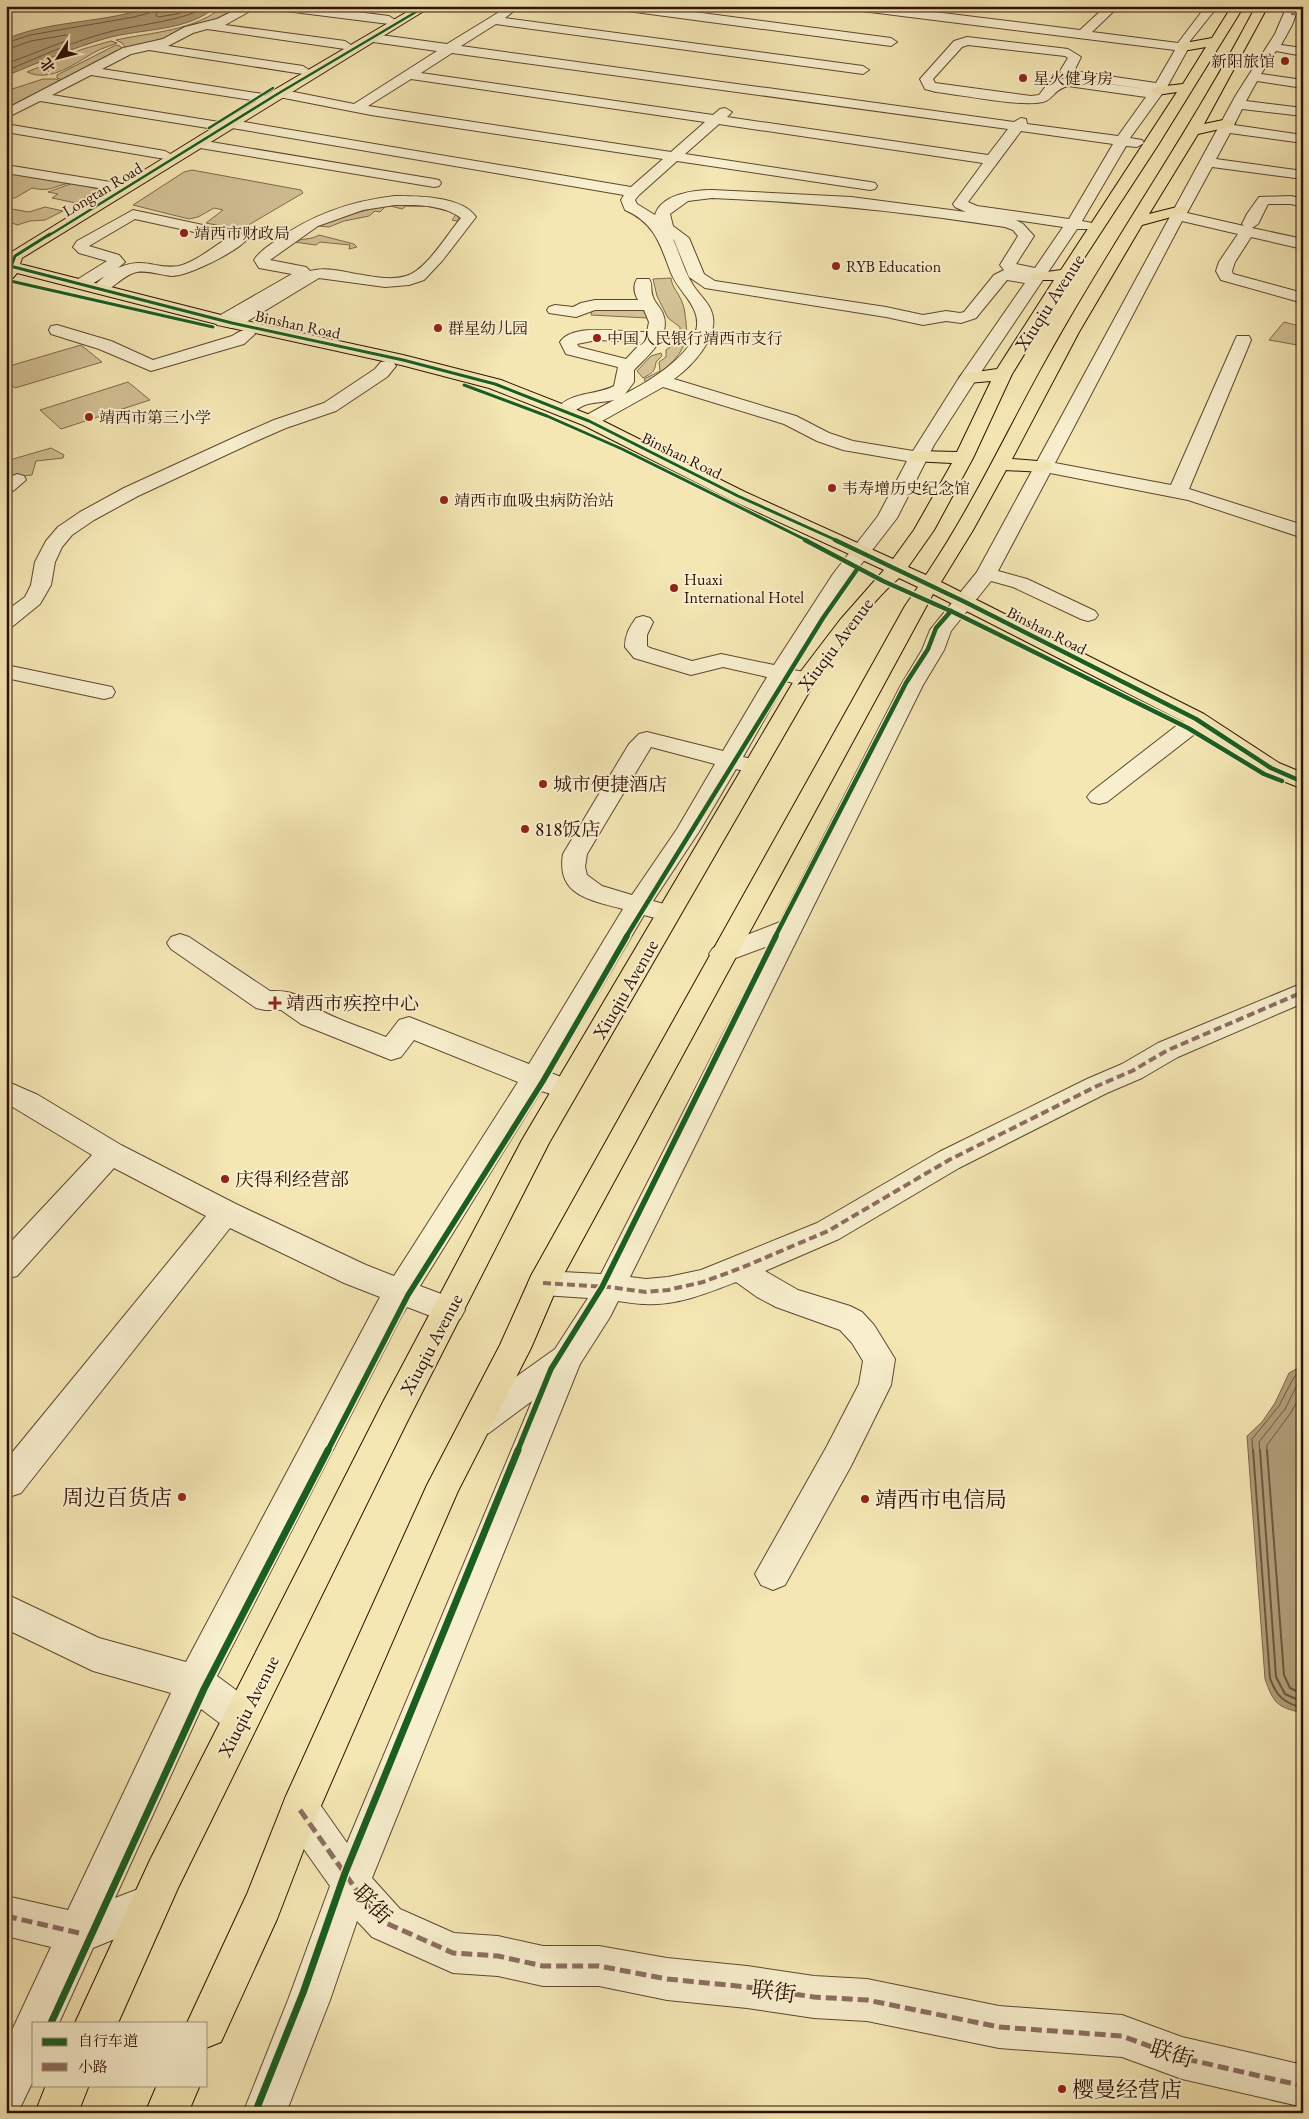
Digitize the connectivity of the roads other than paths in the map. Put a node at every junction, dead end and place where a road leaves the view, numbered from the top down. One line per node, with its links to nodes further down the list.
1 (253, 6): 17 (street)
2 (278, 6): 15 (street)
3 (410, 6): 15 (main road, Longtan Road)
4 (426, 6): 19 (main road, Longtan Road)
5 (515, 6): 16 (street)
6 (620, 6): 21 (street)
7 (854, 6): 14 (street)
8 (1096, 6): 12 (street)
9 (1212, 6): 24 (street)
10 (1238, 6): 20 (main road, Xiuqiu Avenue)
11 (1262, 6): 50 (main road, Xiuqiu Avenue)
12 (1112, 7): 18 (street)
13 (1296, 12): 25 (street)
14 (920, 14): 18 (street); 21 (street)
15 (389, 20): 22 (main road, Longtan Road)
16 (493, 20): 26 (street); 28 (street)
17 (208, 25): 22 (street); 23 (street)
18 (1084, 34): 24 (street)
19 (375, 37): 26 (street); 37 (main road, Longtan Road)
20 (1217, 41): 24 (main road); 34 (main road, Xiuqiu Avenue)
21 (891, 42): 28 (street)
22 (345, 45): 29 (main road, Longtan Road)
23 (149, 46): 29 (street); 30 (street)
24 (1184, 47): 36 (street)
25 (1273, 47): 27 (street); 32 (street)
26 (449, 48): 31 (street); 35 (street)
27 (1303, 52)
28 (870, 63): 40 (street)
29 (303, 70): 38 (main road, Longtan Road)
30 (90, 71): 38 (street); 39 (street)
31 (410, 75): 41 (street); 45 (street)
32 (1254, 77): 33 (street); 44 (street)
33 (1303, 84)
34 (1188, 87): 36 (main road); 53 (main road, Xiuqiu Avenue)
35 (750, 90): 40 (street); 45 (street)
36 (1157, 90): 36 (street); 51 (street)
37 (279, 93): 41 (street); 46 (main road, Longtan Road)
38 (258, 96): 47 (main road, Longtan Road)
39 (38, 98): 43 (street); 47 (street)
40 (831, 100): 48 (street)
41 (356, 108): 56 (street)
42 (1303, 112): 44 (street)
43 (6, 114)
44 (1231, 118): 50 (main road); 52 (street); 58 (street)
45 (716, 120): 56 (street); 57 (street)
46 (232, 124): 54 (main road, Longtan Road); 64 (street)
47 (214, 125): 55 (main road, Longtan Road)
48 (1019, 125): 51 (street); 57 (street)
49 (6, 128): 55 (street)
50 (1192, 131): 68 (main road, Xiuqiu Avenue)
51 (1123, 139): 53 (street); 69 (street)
52 (1303, 139)
53 (1153, 143): 69 (main road, Xiuqiu Avenue)
54 (199, 144): 61 (street); 74 (main road, Longtan Road)
55 (165, 155): 62 (main road, Longtan Road)
56 (675, 158): 63 (street); 64 (street)
57 (991, 160): 69 (street)
58 (1209, 162): 60 (street); 66 (street)
59 (6, 169): 62 (street)
60 (1303, 174)
61 (434, 183)
62 (117, 187): 74 (main road, Longtan Road)
63 (883, 188)
64 (634, 192): 80 (street)
65 (1303, 203): 70 (street)
66 (1179, 213): 68 (main road); 70 (street); 98 (street)
67 (1272, 219): 70 (street)
68 (1136, 222): 97 (main road, Xiuqiu Avenue)
69 (1084, 226): 75 (main road, Xiuqiu Avenue); 76 (street)
70 (1248, 228): 71 (street); 72 (street); 73 (street); 81 (street)
71 (1303, 237)
72 (1303, 244)
73 (1303, 257)
74 (7, 268): 79 (main road, Binshan Road); 84 (main road, Binshan Road)
75 (1068, 274): 76 (main road); 90 (main road, Xiuqiu Avenue)
76 (1038, 277): 78 (street); 78 (street); 91 (street)
77 (643, 282): 82 (street)
78 (705, 283): 80 (street)
79 (89, 287): 79 (street); 84 (main road, Binshan Road)
80 (692, 294): 92 (street)
81 (1303, 298)
82 (648, 305): 83 (street); 86 (street)
83 (555, 310)
84 (234, 326): 84 (street); 85 (street); 89 (main road, Binshan Road); 93 (main road, Binshan Road)
85 (57, 330)
86 (654, 336): 88 (street); 88 (street)
87 (1243, 340): 99 (street)
88 (629, 365): 93 (street)
89 (387, 366): 101 (main road, Binshan Road); 107 (street)
90 (1003, 374): 91 (main road); 96 (main road, Xiuqiu Avenue)
91 (968, 378): 95 (street)
92 (661, 381): 94 (street); 95 (street)
93 (564, 411): 94 (main road, Binshan Road)
94 (590, 421): 101 (main road, Binshan Road)
95 (918, 457): 96 (main road); 101 (street)
96 (964, 458): 103 (main road, Xiuqiu Avenue)
97 (1000, 464): 98 (main road); 104 (main road, Xiuqiu Avenue)
98 (1043, 466): 99 (street); 102 (street)
99 (1178, 492): 100 (street)
100 (1303, 532)
101 (857, 558): 103 (main road, Binshan Road); 110 (street)
102 (986, 574): 105 (street); 106 (street)
103 (890, 575): 104 (main road, Binshan Road); 110 (main road, Xiuqiu Avenue)
104 (924, 592): 105 (main road, Binshan Road); 122 (main road, Xiuqiu Avenue)
105 (960, 608): 112 (main road, Binshan Road); 114 (main road, Binshan Road); 119 (street)
106 (1088, 615)
107 (6, 622)
108 (643, 622): 110 (street)
109 (6, 671): 111 (street)
110 (794, 676): 113 (main road, Xiuqiu Avenue)
111 (104, 692)
112 (1188, 728): 115 (main road, Binshan Road); 116 (street)
113 (742, 764): 117 (street); 117 (street); 118 (main road, Xiuqiu Avenue)
114 (1303, 782)
115 (1303, 791)
116 (1099, 797)
117 (638, 905): 118 (street); 123 (street)
118 (668, 914): 120 (main road, Xiuqiu Avenue)
119 (789, 928): 122 (street); 134 (street)
120 (654, 938): 123 (street); 126 (main road, Xiuqiu Avenue)
121 (180, 943): 125 (street)
122 (722, 954): 133 (main road, Xiuqiu Avenue)
123 (606, 960): 125 (street)
124 (1303, 992): 132 (street)
125 (535, 1078): 126 (street); 135 (street)
126 (566, 1090): 136 (main road, Xiuqiu Avenue)
127 (6, 1091): 135 (street)
128 (6, 1106): 129 (street)
129 (103, 1162): 130 (street); 131 (street)
130 (219, 1221): 135 (street); 139 (street)
131 (6, 1267)
132 (741, 1268): 134 (street); 140 (street)
133 (543, 1283): 134 (street); 138 (main road, Xiuqiu Avenue)
134 (609, 1287): 137 (street)
135 (395, 1299): 136 (street); 142 (street)
136 (444, 1318): 143 (main road, Xiuqiu Avenue)
137 (566, 1358): 138 (street); 145 (street)
138 (477, 1423): 144 (main road, Xiuqiu Avenue)
139 (9, 1482)
140 (773, 1574)
141 (6, 1610): 142 (street)
142 (195, 1682): 143 (street); 148 (street)
143 (242, 1717): 146 (main road, Xiuqiu Avenue)
144 (300, 1810): 145 (street, 联街); 151 (main road, Xiuqiu Avenue)
145 (351, 1882): 155 (street, 联街); 159 (street)
146 (149, 1905): 148 (street); 150 (main road, Xiuqiu Avenue)
147 (6, 1916): 148 (street)
148 (79, 1933): 149 (street)
149 (37, 2022)
150 (96, 2022)
151 (208, 2023)
152 (32, 2035): 156 (street)
153 (68, 2086): 157 (main road)
154 (179, 2086): 158 (main road)
155 (1303, 2086)
156 (6, 2091)
157 (56, 2113)
158 (166, 2113)
159 (264, 2113)

